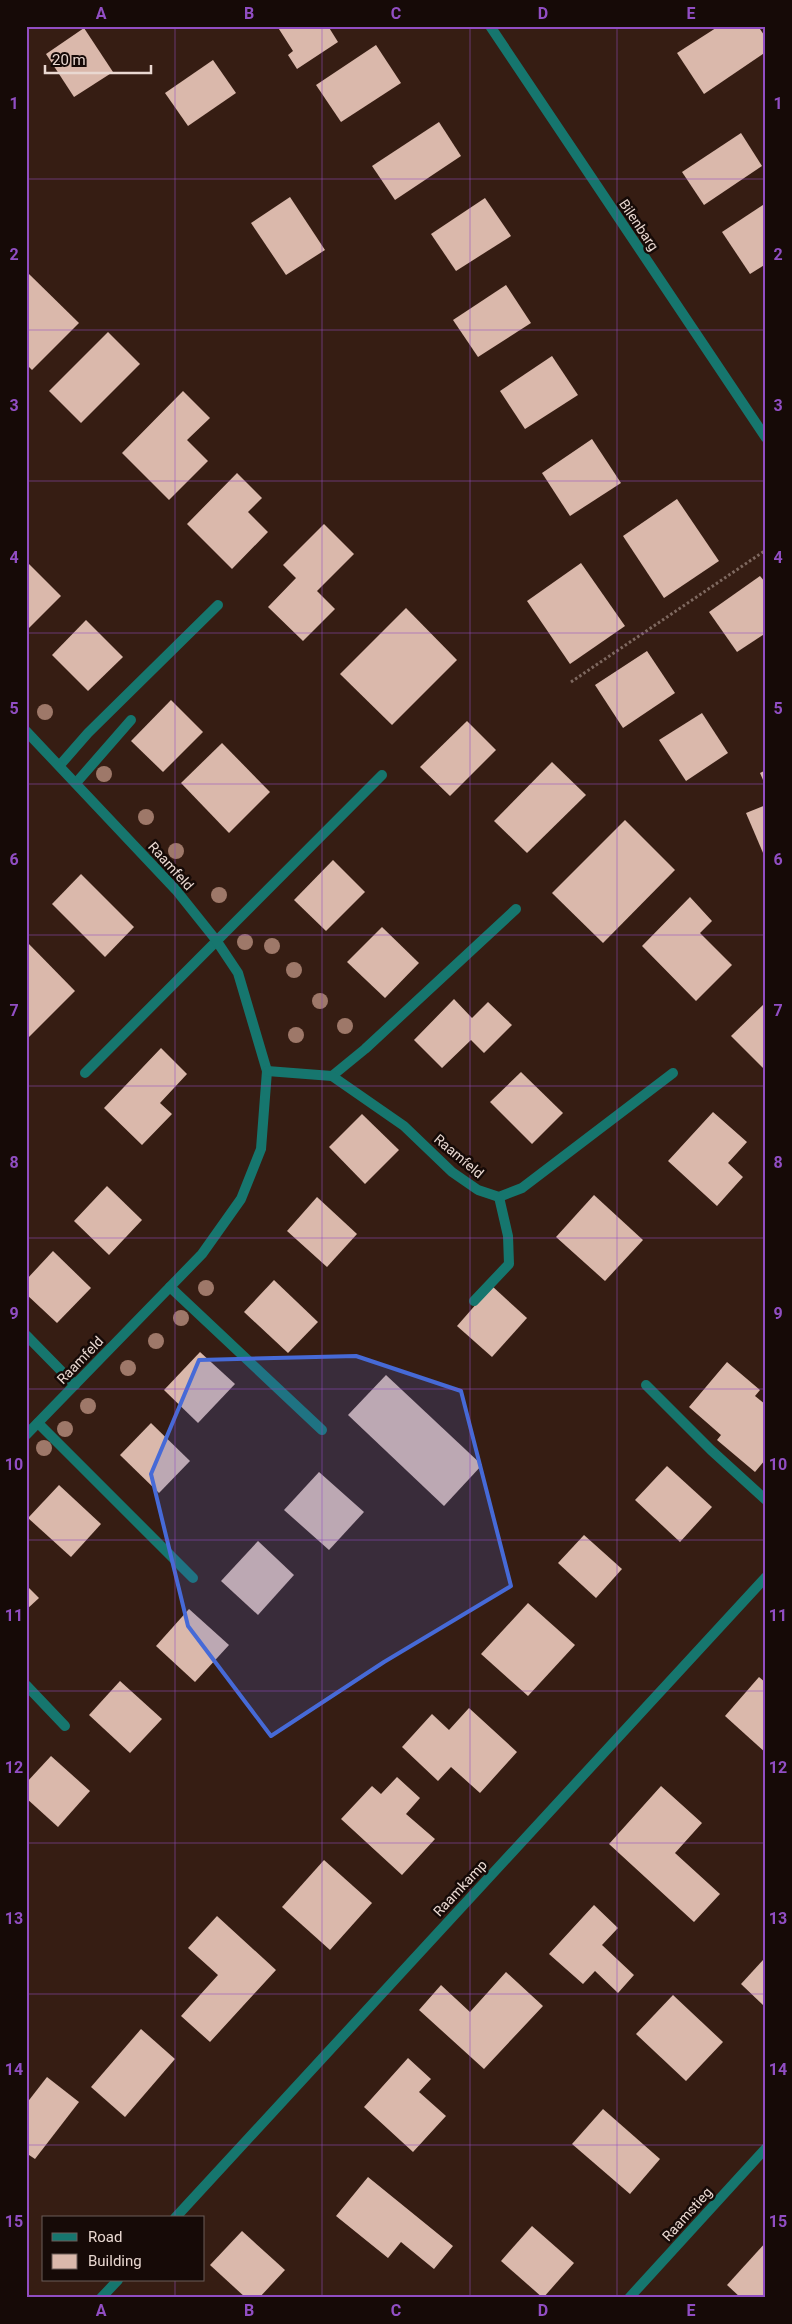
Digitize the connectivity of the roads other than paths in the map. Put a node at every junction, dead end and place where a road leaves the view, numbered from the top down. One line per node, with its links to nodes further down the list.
1 (490, 26): 2 (street, Bilenbarg)
2 (766, 438)
3 (218, 605): 6 (street)
4 (131, 720): 8 (street)
5 (26, 731): 6 (street, Raamfeld)
6 (60, 765): 8 (street, Raamfeld)
7 (382, 775): 10 (street)
8 (76, 783): 10 (street, Raamfeld)
9 (516, 909): 14 (street)
10 (216, 940): 11 (street, Raamfeld); 12 (street)
11 (267, 1071): 14 (street); 16 (street, Raamfeld)
12 (85, 1073)
13 (673, 1073): 15 (street)
14 (332, 1076): 15 (street, Raamfeld)
15 (499, 1197): 17 (street)
16 (170, 1287): 19 (street, Raamfeld); 22 (street)
17 (474, 1301)
18 (26, 1335): 19 (street)
19 (75, 1385): 21 (street, Raamfeld)
20 (646, 1385): 24 (street)
21 (38, 1423): 23 (street, Raamfeld); 26 (street)
22 (322, 1430)
23 (26, 1435)
24 (766, 1500)
25 (766, 1577): 30 (street, Raamkamp)
26 (193, 1578)
27 (26, 1685): 28 (street)
28 (65, 1726)
29 (766, 2148): 33 (street, Raamstieg)
30 (177, 2216)
31 (116, 2282): 32 (street)
32 (101, 2298)
33 (629, 2298)

